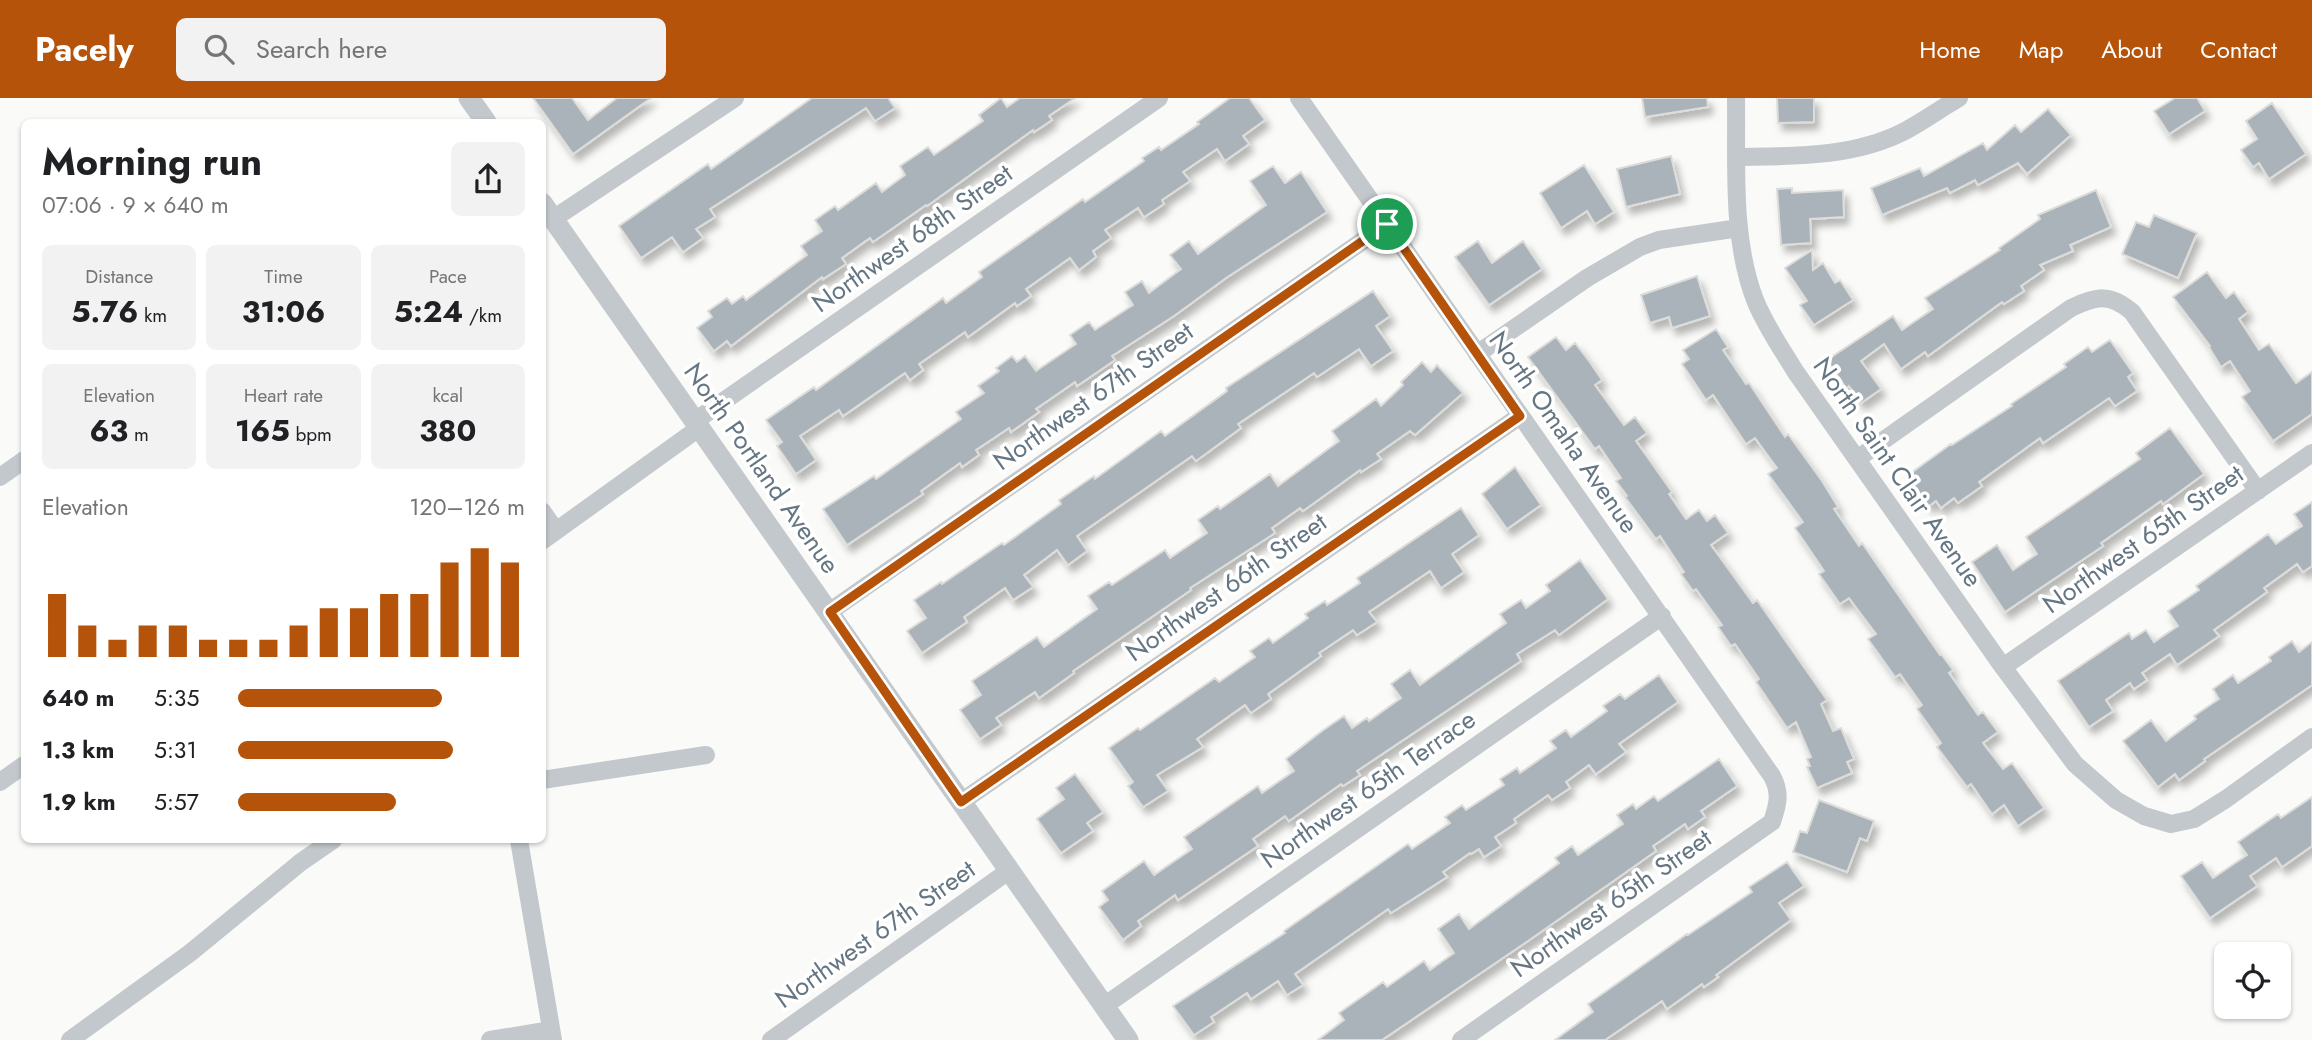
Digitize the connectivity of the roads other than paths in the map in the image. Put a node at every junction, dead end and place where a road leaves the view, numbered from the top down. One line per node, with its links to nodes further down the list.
1 (469, 98): 7 (street)
2 (735, 98): 9 (street)
3 (1159, 98): 14 (street, Northwest 68th Street)
4 (1299, 98): 10 (street, North Omaha Avenue)
5 (1736, 98): 8 (street, North Saint Clair Avenue)
6 (1959, 98): 8 (street)
7 (484, 119)
8 (1737, 157): 11 (street, North Saint Clair Avenue)
9 (548, 211): 14 (street, North Portland Avenue)
10 (1387, 224): 12 (street, North Omaha Avenue); 21 (street, Northwest 67th Street)
11 (1739, 228): 12 (street); 16 (street, North Saint Clair Avenue)
12 (1477, 354): 13 (street, North Omaha Avenue)
13 (1520, 416): 22 (street, North Omaha Avenue); 30 (street, Northwest 66th Street)
14 (697, 425): 20 (street, Northwest 68th Street); 21 (street, North Portland Avenue)
15 (2312, 453): 19 (street, Northwest 65th Street)
16 (1857, 459): 19 (street); 23 (street, North Saint Clair Avenue)
17 (21, 462): 18 (street)
18 (0, 477)
19 (2258, 491): 23 (street, Northwest 65th Street)
20 (549, 536)
21 (830, 612): 30 (street, North Portland Avenue)
22 (1662, 616): 29 (street, North Omaha Avenue); 34 (street, Northwest 65th Terrace)
23 (2003, 667): 24 (street, North Saint Clair Avenue)
24 (2312, 737)
25 (706, 755): 27 (street)
26 (21, 767): 28 (street)
27 (546, 779)
28 (0, 782)
29 (1779, 800): 40 (street, Northwest 65th Street)
30 (961, 802): 33 (street, North Portland Avenue)
31 (329, 843): 36 (street)
32 (520, 843): 35 (street)
33 (1010, 870): 34 (street, North Portland Avenue); 38 (street, Northwest 67th Street)
34 (1104, 1006): 39 (street, North Portland Avenue)
35 (552, 1035): 37 (street)
36 (70, 1040)
37 (490, 1040)
38 (771, 1040)
39 (1128, 1040)
40 (1461, 1040)

